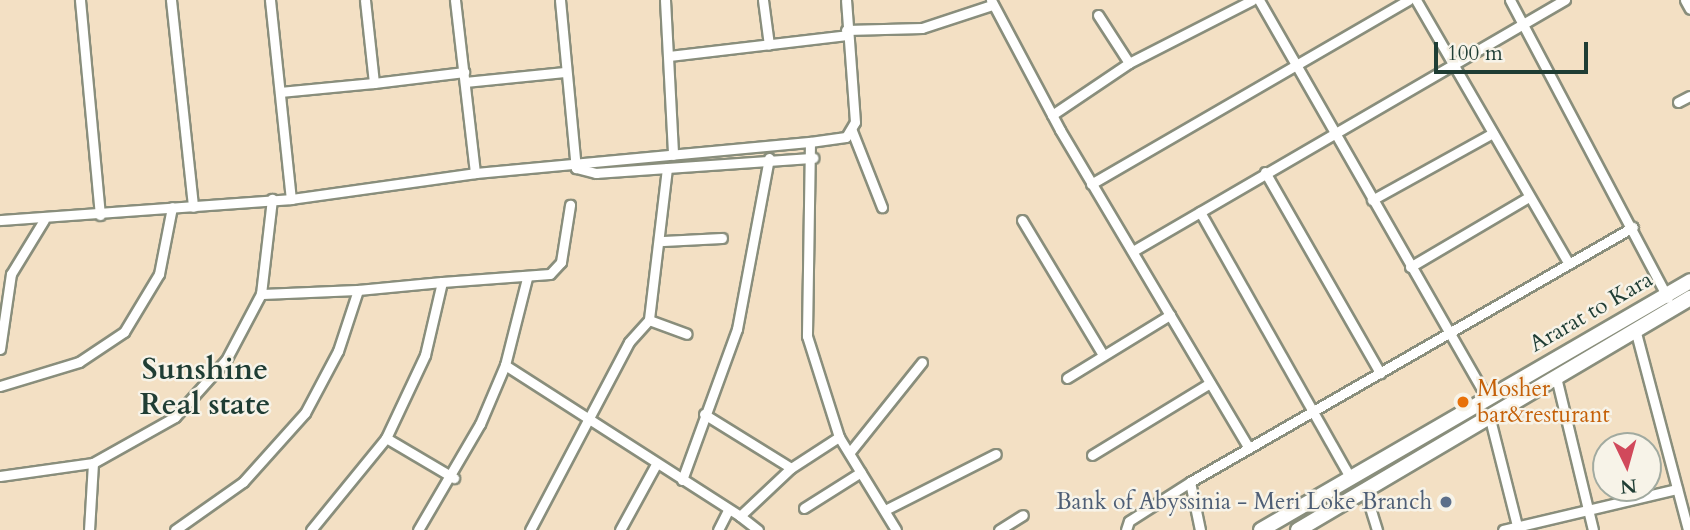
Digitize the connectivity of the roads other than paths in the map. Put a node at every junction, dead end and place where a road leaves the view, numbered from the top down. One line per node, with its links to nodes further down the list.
1 (80, 0): 55 (street)
2 (171, 0): 52 (street)
3 (270, 0): 30 (street)
4 (365, 0): 29 (street)
5 (455, 0): 28 (street)
6 (560, 0): 27 (street)
7 (665, 0): 23 (street)
8 (763, 0): 22 (street)
9 (846, 0): 21 (street)
10 (1252, 0): 25 (street)
11 (1259, 0): 26 (street)
12 (1409, 0): 26 (street)
13 (1416, 0): 24 (street)
14 (1510, 0): 20 (street)
15 (1564, 0): 20 (street)
16 (1685, 0): 18 (street)
17 (991, 3): 21 (street); 33 (street)
18 (1690, 9)
19 (1098, 15): 25 (street)
20 (1523, 26): 24 (street); 59 (street)
21 (847, 33): 22 (street); 34 (street)
22 (769, 45): 23 (street)
23 (669, 56): 38 (street)
24 (1451, 62): 35 (street); 36 (street)
25 (1129, 64): 33 (street)
26 (1296, 64): 35 (street); 45 (street)
27 (565, 72): 28 (street); 41 (street)
28 (464, 77): 29 (street); 44 (street)
29 (374, 83): 30 (street)
30 (280, 92): 48 (street)
31 (1690, 96): 32 (street)
32 (1678, 103)
33 (1052, 116): 45 (street)
34 (852, 131): 37 (street); 53 (street)
35 (1335, 133): 43 (street); 49 (street)
36 (1493, 133): 46 (street); 49 (street)
37 (810, 142): 38 (street); 40 (street)
38 (673, 155): 41 (street)
39 (769, 158): 40 (street); 42 (street); 89 (street)
40 (814, 158): 92 (street)
41 (571, 163): 42 (street); 44 (street)
42 (667, 168): 61 (street)
43 (1265, 172): 54 (street); 82 (street)
44 (475, 173): 48 (street)
45 (1091, 184): 62 (street)
46 (1529, 197): 63 (street); 64 (street)
47 (272, 199): 48 (street); 52 (street); 69 (street)
48 (291, 199)
49 (1372, 200): 64 (street)
50 (570, 205): 65 (street)
51 (172, 207): 52 (street); 55 (street); 86 (street)
52 (193, 207)
53 (881, 207)
54 (1200, 212): 62 (street); 88 (street)
55 (100, 215): 57 (street)
56 (0, 220): 57 (street)
57 (44, 220): 78 (street)
58 (1022, 220): 79 (street)
59 (1633, 227): 63 (street); 70 (street)
60 (722, 238): 61 (street)
61 (663, 241): 74 (street)
62 (1133, 251): 73 (street)
63 (1569, 264): 77 (street)
64 (1410, 267): 77 (street)
65 (527, 278): 67 (street); 81 (street)
66 (1690, 281): 70 (main road, Ararat to Kara)
67 (442, 282): 68 (street); 93 (street)
68 (358, 290): 69 (street); 119 (street)
69 (261, 294): 98 (street)
70 (1666, 294): 72 (street); 87 (main road, Ararat to Kara)
71 (1690, 298): 72 (main road, Ararat to Kara)
72 (1672, 309): 75 (main road, Ararat to Kara)
73 (1170, 315): 79 (street); 85 (street)
74 (649, 320): 76 (street); 91 (street)
75 (1635, 329): 83 (main road, Ararat to Kara); 107 (street)
76 (687, 334)
77 (1450, 334): 82 (street); 87 (street)
78 (0, 349)
79 (1103, 355): 84 (street)
80 (922, 362): 95 (street)
81 (505, 365): 91 (street); 104 (street)
82 (1380, 373): 88 (street)
83 (1556, 377): 90 (main road, Ararat to Kara); 113 (street)
84 (1067, 378)
85 (1210, 383): 94 (street); 97 (street)
86 (0, 386)
87 (1487, 398): 103 (main road, Ararat to Kara)
88 (1316, 412): 94 (street); 103 (street)
89 (704, 414): 100 (street); 105 (street)
90 (1489, 415): 108 (main road, Ararat to Kara); 117 (street)
91 (587, 423): 99 (street); 122 (street)
92 (839, 437): 95 (street); 100 (street)
93 (386, 438): 104 (street); 120 (street)
94 (1249, 448): 106 (street)
95 (850, 452): 101 (street)
96 (996, 454): 112 (street)
97 (1092, 455)
98 (93, 463): 102 (street); 118 (street)
99 (655, 466): 105 (street); 123 (street)
100 (791, 468): 115 (street)
101 (861, 472): 110 (street); 112 (street)
102 (0, 477)
103 (1350, 477): 130 (main road, Ararat to Kara)
104 (454, 478): 121 (street)
105 (682, 480): 111 (street)
106 (1190, 482): 128 (street); 129 (street)
107 (1677, 489): 109 (street); 113 (street)
108 (1365, 491): 131 (main road, Ararat to Kara); 132 (street)
109 (1685, 499): 135 (street)
110 (804, 508)
111 (728, 510): 115 (street); 124 (street)
112 (885, 510): 116 (street)
113 (1588, 510): 117 (street); 134 (street)
114 (1023, 515): 127 (street)
115 (740, 516): 125 (street)
116 (894, 526): 126 (street)
117 (1517, 526): 133 (street)
118 (89, 530)
119 (175, 530)
120 (311, 530)
121 (418, 530)
122 (530, 530)
123 (620, 530)
124 (718, 530)
125 (758, 530)
126 (883, 530)
127 (999, 530)
128 (1126, 530)
129 (1200, 530)
130 (1261, 530)
131 (1298, 530)
132 (1377, 530)
133 (1503, 530)
134 (1593, 530)
135 (1688, 530)

